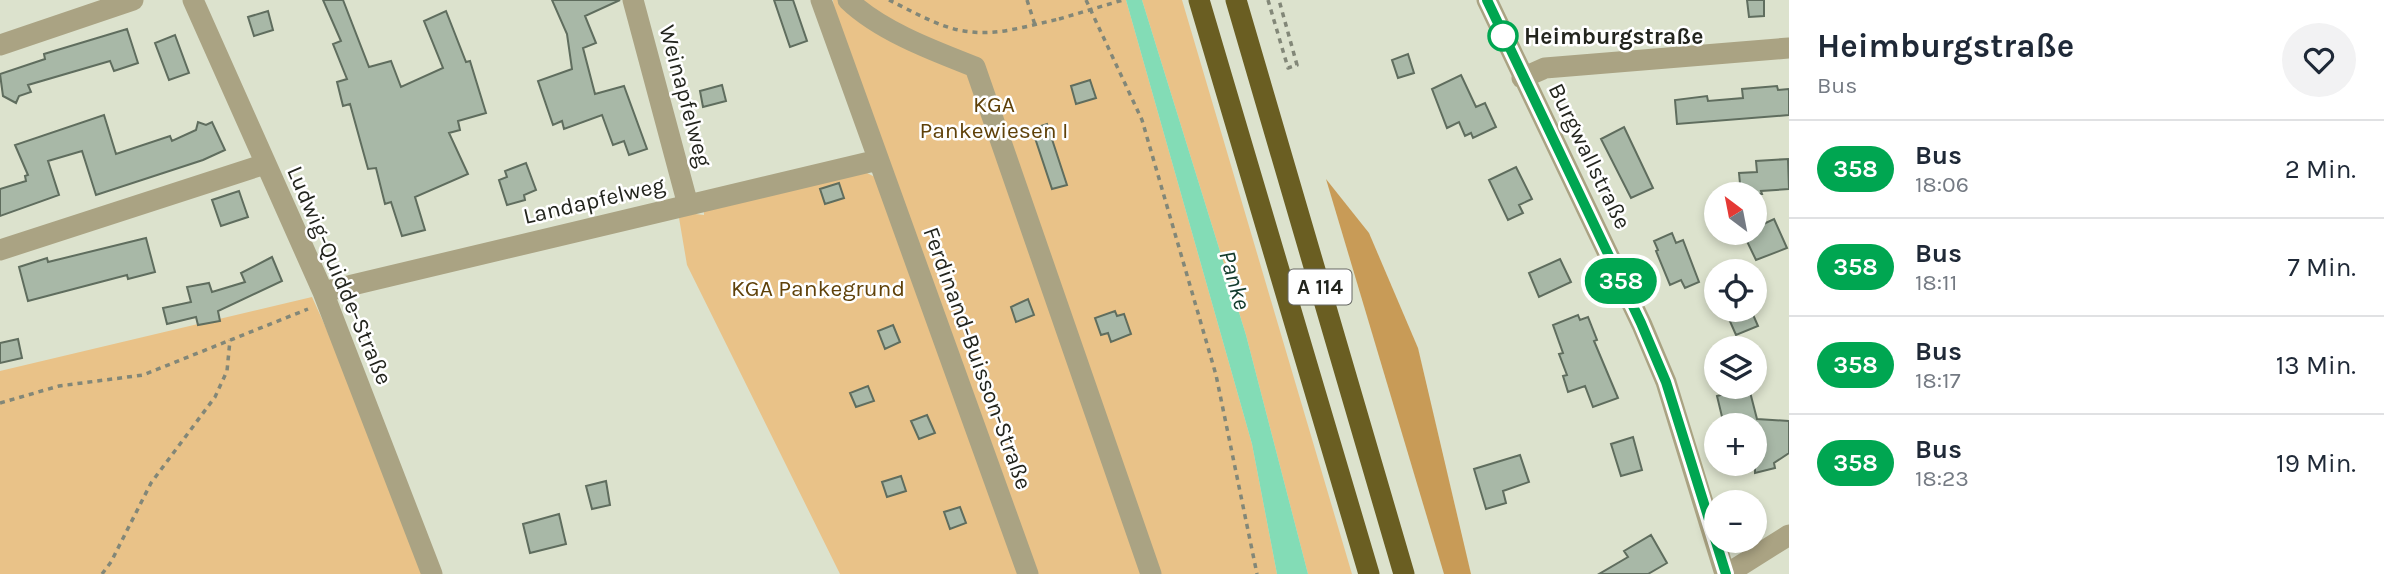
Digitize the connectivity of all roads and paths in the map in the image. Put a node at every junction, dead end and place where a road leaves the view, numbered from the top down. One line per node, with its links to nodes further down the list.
1 (133, 0): 16 (street)
2 (193, 0): 20 (street, Ludwig-Quidde-Straße)
3 (633, 0): 21 (street, Weinapfelweg)
4 (821, 0): 19 (street, Ferdinand-Buisson-Straße)
5 (848, 0): 30 (street)
6 (889, 0): 15 (path)
7 (1027, 0): 15 (path)
8 (1086, 0): 31 (path)
9 (1123, 0): 15 (path, bridge)
10 (1199, 0): 32 (highway, A 114)
11 (1236, 0): 33 (highway, A 114)
12 (1268, 0): 13 (path)
13 (1279, 0)
14 (1487, 0): 18 (street, Burgwallstraße)
15 (1035, 25)
16 (0, 45)
17 (1789, 48): 18 (street)
18 (1522, 78): 34 (street, Burgwallstraße)
19 (878, 160): 21 (street, Landapfelweg); 29 (street, Ferdinand-Buisson-Straße)
20 (265, 164): 22 (street); 23 (street, Ludwig-Quidde-Straße)
21 (688, 205): 23 (street, Landapfelweg)
22 (0, 250)
23 (324, 297): 24 (path); 28 (street, Ludwig-Quidde-Straße)
24 (230, 339): 25 (path); 27 (path)
25 (0, 403)
26 (1789, 535): 34 (street)
27 (102, 574)
28 (432, 574)
29 (1028, 574)
30 (1151, 574)
31 (1257, 574)
32 (1369, 574)
33 (1404, 574)
34 (1726, 574)

